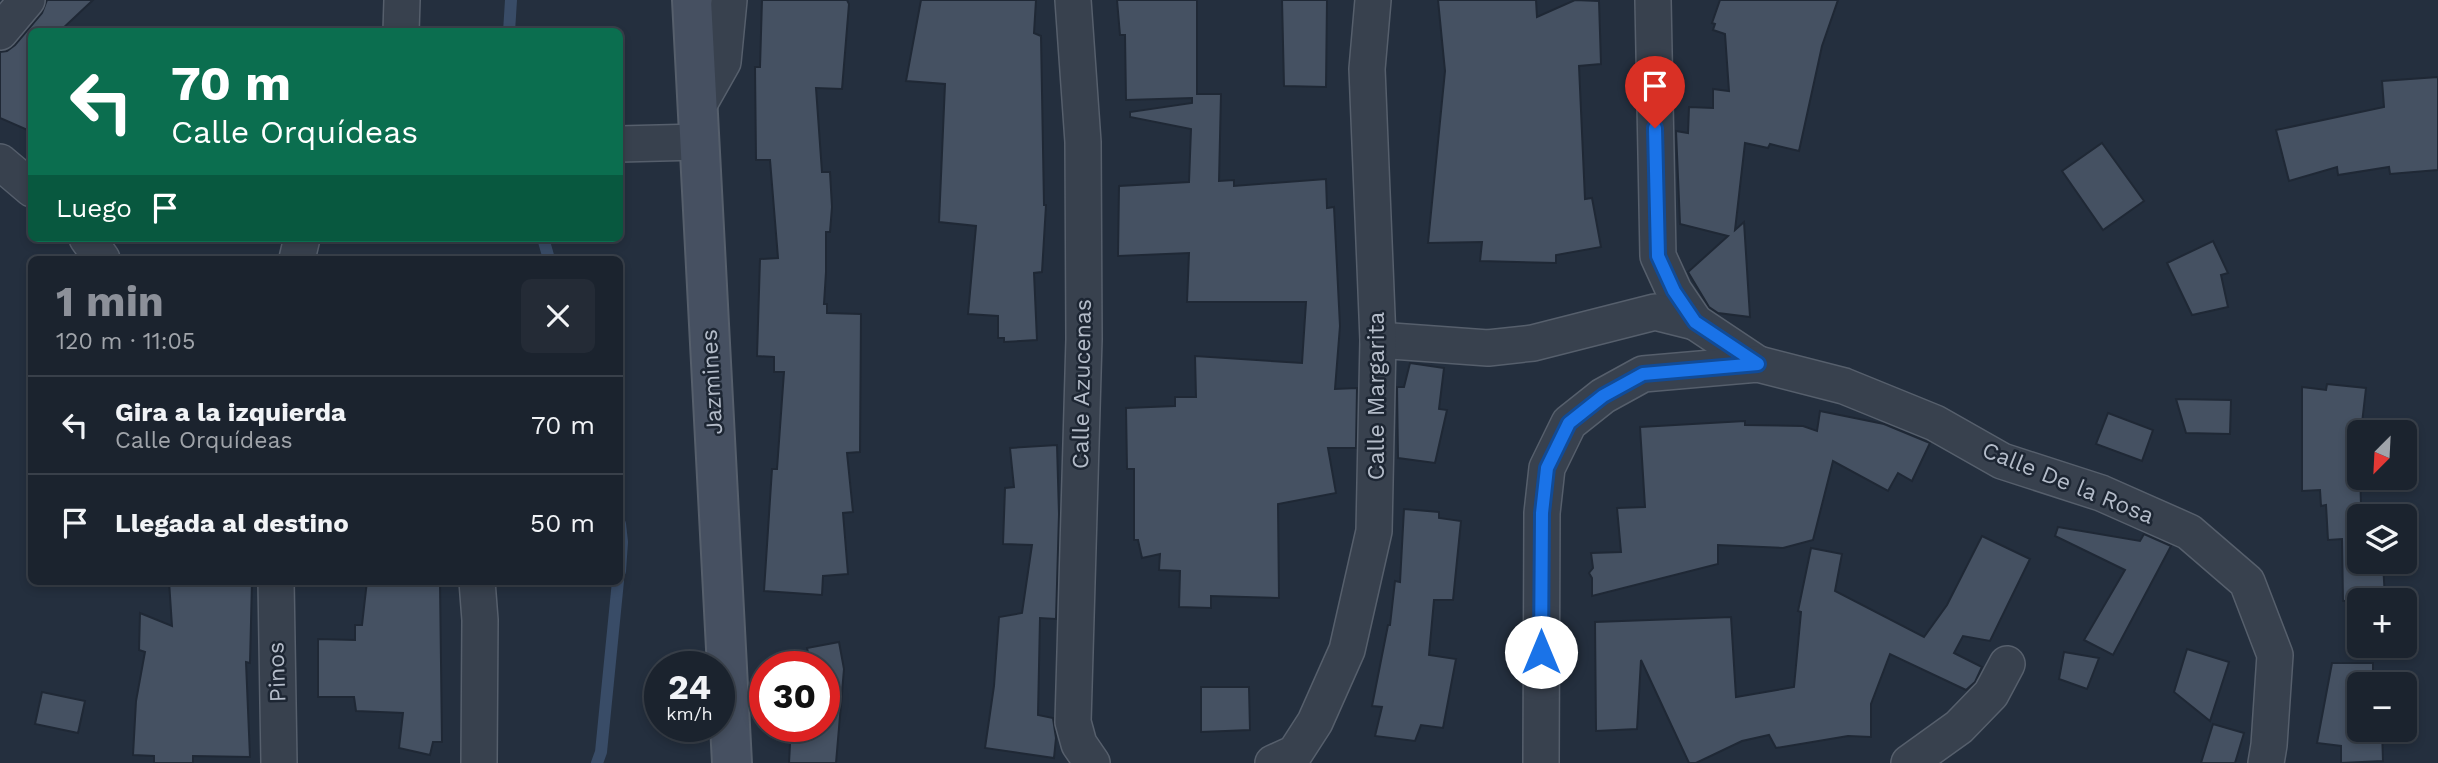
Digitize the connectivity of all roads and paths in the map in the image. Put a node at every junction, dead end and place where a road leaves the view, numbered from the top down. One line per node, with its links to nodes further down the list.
1 (27, 0): 9 (street)
2 (402, 0): 8 (street)
3 (692, 0): 10 (main road, Jazmines)
4 (729, 0): 10 (street)
5 (1073, 0): 23 (street, Calle Azucenas)
6 (1373, 0): 15 (street, Calle Margarita)
7 (1653, 0): 14 (street)
8 (401, 28)
9 (0, 32)
10 (698, 125): 11 (street); 22 (main road, Jazmines)
11 (623, 143)
12 (0, 162): 13 (street)
13 (28, 186)
14 (1695, 322): 15 (street); 16 (street)
15 (1378, 340): 24 (street, Calle Margarita)
16 (1758, 364): 25 (street); 27 (street, Calle De la Rosa)
17 (276, 585): 20 (street, Pinos)
18 (477, 585): 21 (street)
19 (2007, 664): 26 (street)
20 (279, 763)
21 (479, 763)
22 (732, 763)
23 (1092, 763)
24 (1273, 763)
25 (1541, 763)
26 (1909, 763)
27 (2266, 763)

